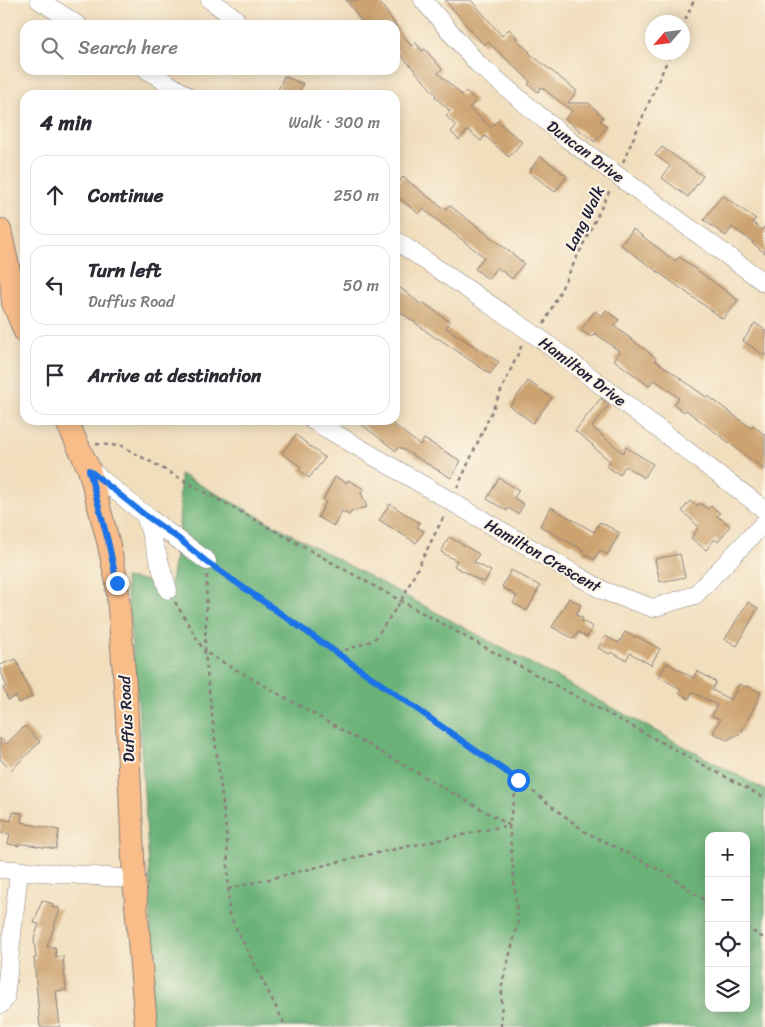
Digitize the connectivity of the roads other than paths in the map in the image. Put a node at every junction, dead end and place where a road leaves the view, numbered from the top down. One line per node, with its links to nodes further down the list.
1 (39, 0): 5 (street)
2 (210, 0): 4 (street)
3 (423, 0): 10 (street, Duncan Drive)
4 (235, 18)
5 (70, 20)
6 (155, 75): 7 (street)
7 (178, 90)
8 (0, 230): 11 (main road)
9 (400, 243): 16 (street, Hamilton Drive)
10 (765, 283)
11 (7, 303): 12 (main road)
12 (20, 324)
13 (68, 425): 15 (main road, Duffus Road)
14 (320, 425): 18 (street, Hamilton Crescent)
15 (89, 470): 17 (street); 23 (main road, Duffus Road)
16 (765, 510)
17 (145, 515): 19 (street); 20 (street)
18 (765, 522)
19 (207, 562)
20 (168, 590)
21 (0, 869): 22 (street)
22 (19, 871): 23 (street); 24 (street)
23 (134, 879): 25 (main road, Duffus Road)
24 (0, 1005)
25 (146, 1027)

